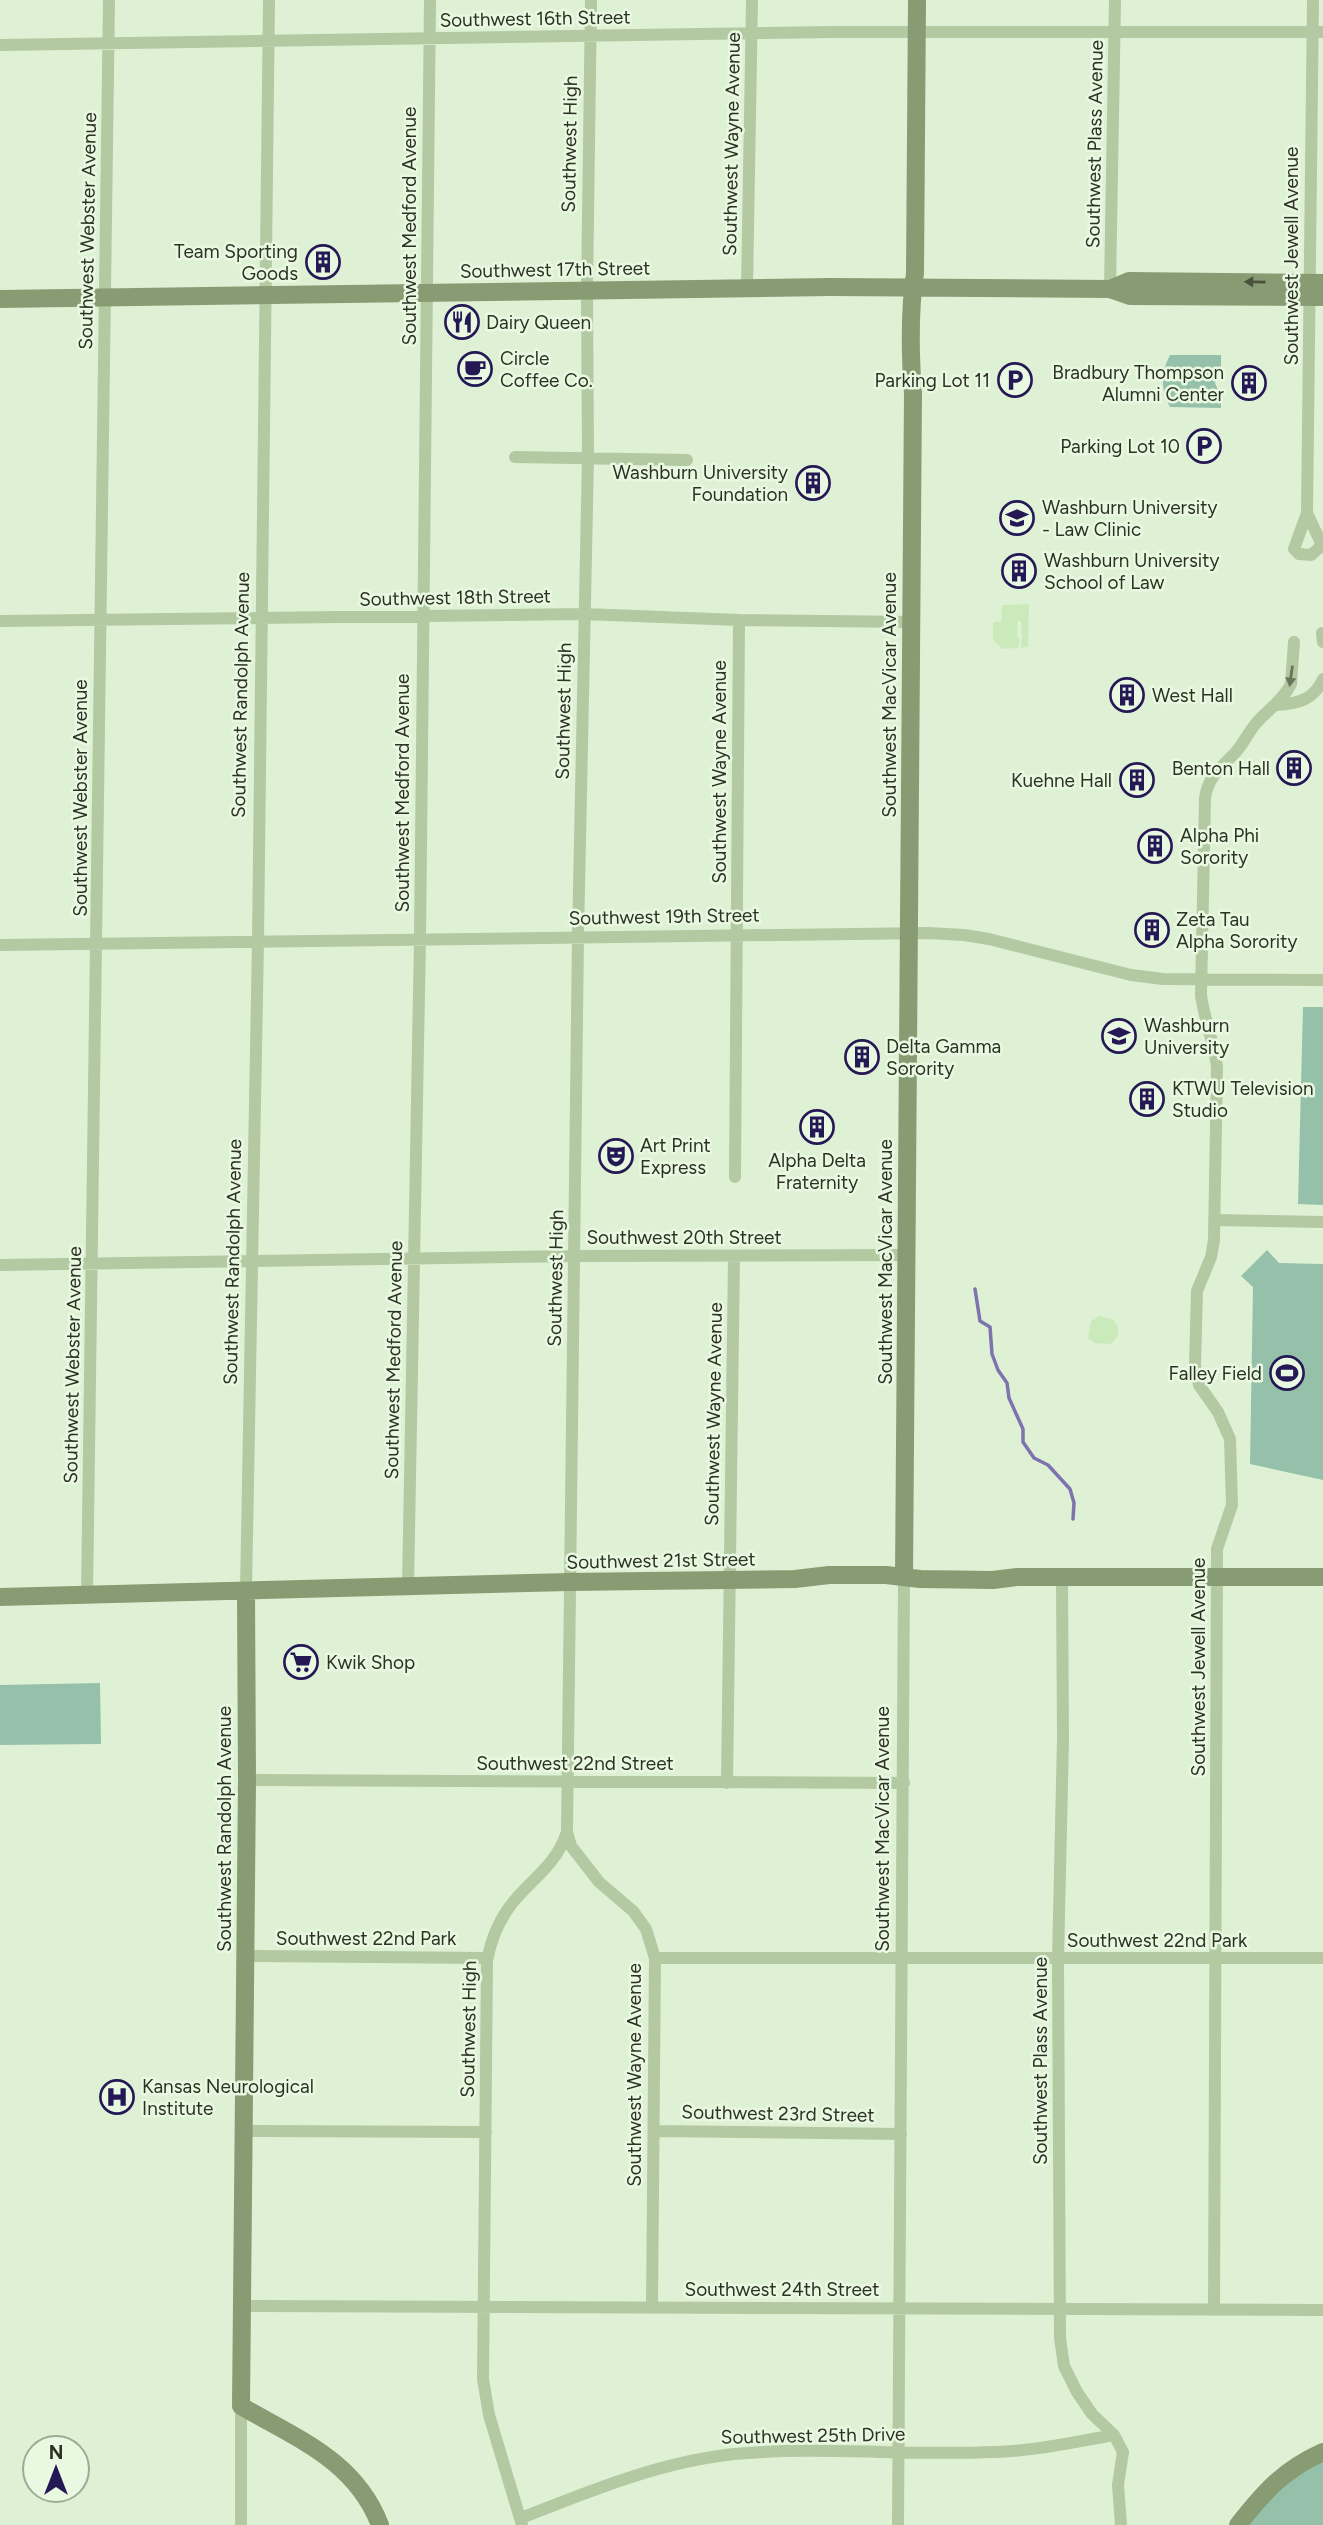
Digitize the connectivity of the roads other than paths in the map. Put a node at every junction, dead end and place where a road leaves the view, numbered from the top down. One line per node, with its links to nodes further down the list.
1 (109, 0): 16 (street, Southwest Webster Avenue)
2 (269, 0): 15 (street, Southwest Randolph Avenue)
3 (430, 0): 14 (street, Southwest Medford Avenue)
4 (591, 0): 13 (street, Southwest High)
5 (752, 0): 12 (street, Southwest Wayne Avenue)
6 (917, 0): 9 (street, Southwest MacVicar Avenue)
7 (1115, 0): 10 (street, Southwest Plass Avenue)
8 (1312, 0): 11 (street, Southwest Jewell Avenue)
9 (917, 32): 10 (street, Southwest 16th Street); 12 (street, Southwest 16th Street); 18 (street, Southwest MacVicar Avenue)
10 (1115, 32): 11 (street, Southwest 16th Street); 20 (street, Southwest Plass Avenue)
11 (1318, 32): 22 (street, Southwest Jewell Avenue)
12 (752, 34): 13 (street, Southwest 16th Street); 19 (street, Southwest Wayne Avenue)
13 (590, 37): 14 (street, Southwest 16th Street); 21 (street, Southwest High)
14 (429, 39): 15 (street, Southwest 16th Street); 23 (street, Southwest Medford Avenue)
15 (268, 42): 16 (street, Southwest 16th Street); 24 (street, Southwest Randolph Avenue)
16 (108, 44): 17 (street, Southwest 16th Street); 25 (street, Southwest Webster Avenue)
17 (0, 45)
18 (913, 287): 19 (street, Southwest 17th Street); 20 (street, Southwest 17th Street); 37 (street, Southwest MacVicar Avenue)
19 (747, 289): 21 (street, Southwest 17th Street)
20 (1111, 289): 22 (street, Southwest 17th Street)
21 (587, 290): 23 (street, Southwest 17th Street); 28 (street, Southwest High)
22 (1316, 290): 30 (street, Southwest Jewell Avenue)
23 (427, 292): 24 (street, Southwest 17th Street); 32 (street, Southwest Medford Avenue)
24 (266, 296): 25 (street, Southwest 17th Street); 33 (street, Southwest Randolph Avenue)
25 (105, 298): 26 (street, Southwest 17th Street); 34 (street, Southwest Webster Avenue)
26 (0, 299)
27 (515, 457): 28 (street)
28 (588, 458): 29 (street); 31 (street, Southwest High)
29 (687, 460)
30 (1307, 513)
31 (584, 614): 32 (street, Southwest 18th Street); 35 (street, Southwest 18th Street); 45 (street, Southwest High)
32 (423, 617): 33 (street, Southwest 18th Street); 46 (street, Southwest Medford Avenue)
33 (262, 618): 34 (street, Southwest 18th Street); 47 (street, Southwest Randolph Avenue)
34 (100, 620): 36 (street, Southwest 18th Street); 48 (street, Southwest Webster Avenue)
35 (739, 620): 37 (street, Southwest 18th Street); 44 (street, Southwest Wayne Avenue)
36 (0, 621)
37 (911, 622): 43 (street, Southwest MacVicar Avenue)
38 (1322, 633): 40 (street)
39 (1294, 642): 42 (street, Southwest Jewell Avenue, one-way to 42)
40 (1323, 642)
41 (1323, 679): 42 (street)
42 (1276, 705): 50 (street, Southwest Jewell Avenue)
43 (908, 932): 44 (street, Southwest 19th Street); 50 (street, Southwest 19th Street); 55 (street, Southwest MacVicar Avenue)
44 (737, 934): 45 (street, Southwest 19th Street); 52 (street, Southwest Wayne Avenue)
45 (579, 936): 46 (street, Southwest 19th Street); 56 (street, Southwest High)
46 (420, 939): 47 (street, Southwest 19th Street); 58 (street, Southwest Medford Avenue)
47 (258, 941): 48 (street, Southwest 19th Street); 59 (street, Southwest Randolph Avenue)
48 (97, 943): 49 (street, Southwest 19th Street); 60 (street, Southwest Webster Avenue)
49 (0, 945)
50 (1201, 979): 51 (street, Southwest 19th Street); 53 (street, Southwest Jewell Avenue)
51 (1323, 980)
52 (735, 1177)
53 (1215, 1220): 54 (street); 64 (street, Southwest Jewell Avenue)
54 (1323, 1222)
55 (906, 1255): 57 (street, Southwest 20th Street); 62 (street, Southwest MacVicar Avenue)
56 (575, 1256): 57 (street, Southwest 20th Street); 58 (street, Southwest 20th Street); 67 (street, Southwest High)
57 (734, 1256): 66 (street, Southwest Wayne Avenue)
58 (415, 1259): 59 (street, Southwest 20th Street); 68 (street, Southwest Medford Avenue)
59 (253, 1262): 60 (street, Southwest 20th Street); 69 (street, Southwest Randolph Avenue)
60 (93, 1264): 61 (street, Southwest 20th Street); 70 (street, Southwest Webster Avenue)
61 (0, 1265)
62 (905, 1577): 63 (street, Southwest 21st Street); 66 (street, Southwest 21st Street); 75 (street, Southwest MacVicar Avenue)
63 (1062, 1577): 64 (street, Southwest 21st Street); 82 (street, Southwest Plass Avenue)
64 (1219, 1577): 65 (street, Southwest 21st Street); 83 (street, Southwest Jewell Avenue)
65 (1323, 1577)
66 (730, 1580): 67 (street, Southwest 21st Street); 74 (street, Southwest Wayne Avenue)
67 (569, 1582): 68 (street, Southwest 21st Street); 73 (street, Southwest High)
68 (408, 1586): 69 (street, Southwest 21st Street)
69 (246, 1591): 70 (street, Southwest 21st Street); 72 (street, Southwest Randolph Avenue)
70 (88, 1596): 71 (street, Southwest 21st Street)
71 (0, 1597)
72 (247, 1780): 73 (street, Southwest 22nd Street); 77 (street, Southwest Randolph Avenue)
73 (567, 1783): 74 (street, Southwest 22nd Street); 76 (street, Southwest High)
74 (727, 1783): 75 (street, Southwest 22nd Street)
75 (904, 1783): 80 (street, Southwest MacVicar Avenue)
76 (567, 1832): 78 (street, Southwest High); 79 (street, Southwest Wayne Avenue)
77 (244, 1956): 78 (street, Southwest 22nd Park); 84 (street, Southwest Randolph Avenue)
78 (487, 1958): 86 (street, Southwest High)
79 (655, 1958): 80 (street, Southwest 22nd Park); 85 (street, Southwest Wayne Avenue)
80 (902, 1958): 82 (street, Southwest 22nd Park); 87 (street, Southwest MacVicar Avenue)
81 (1323, 1958): 83 (street, Southwest 22nd Park)
82 (1058, 1959): 83 (street, Southwest 22nd Park); 92 (street, Southwest Plass Avenue)
83 (1216, 1959): 93 (street, Southwest Jewell Avenue)
84 (243, 2131): 86 (street); 88 (street, Southwest Randolph Avenue)
85 (654, 2131): 87 (street, Southwest 23rd Street); 90 (street, Southwest Wayne Avenue)
86 (486, 2132): 89 (street, Southwest High)
87 (901, 2134): 91 (street, Southwest MacVicar Avenue)
88 (242, 2306): 89 (street, Southwest 24th Street); 95 (street, Southwest Randolph Avenue)
89 (483, 2307): 90 (street, Southwest 24th Street); 99 (street, Southwest High)
90 (652, 2308): 91 (street, Southwest 24th Street)
91 (899, 2308): 92 (street, Southwest 24th Street); 97 (street, Southwest MacVicar Avenue)
92 (1060, 2310): 93 (street, Southwest 24th Street); 96 (street, Southwest Plass Avenue)
93 (1214, 2310): 94 (street, Southwest 24th Street)
94 (1323, 2310)
95 (241, 2406): 100 (street, Southwest Randolph Avenue); 101 (street)
96 (1114, 2435): 97 (street, Southwest 25th Drive); 103 (street)
97 (898, 2452): 99 (street, Southwest 25th Drive); 102 (street, Southwest MacVicar Avenue)
98 (1323, 2452): 104 (street)
99 (521, 2522)
100 (241, 2525)
101 (380, 2525)
102 (898, 2525)
103 (1121, 2525)
104 (1238, 2525)

